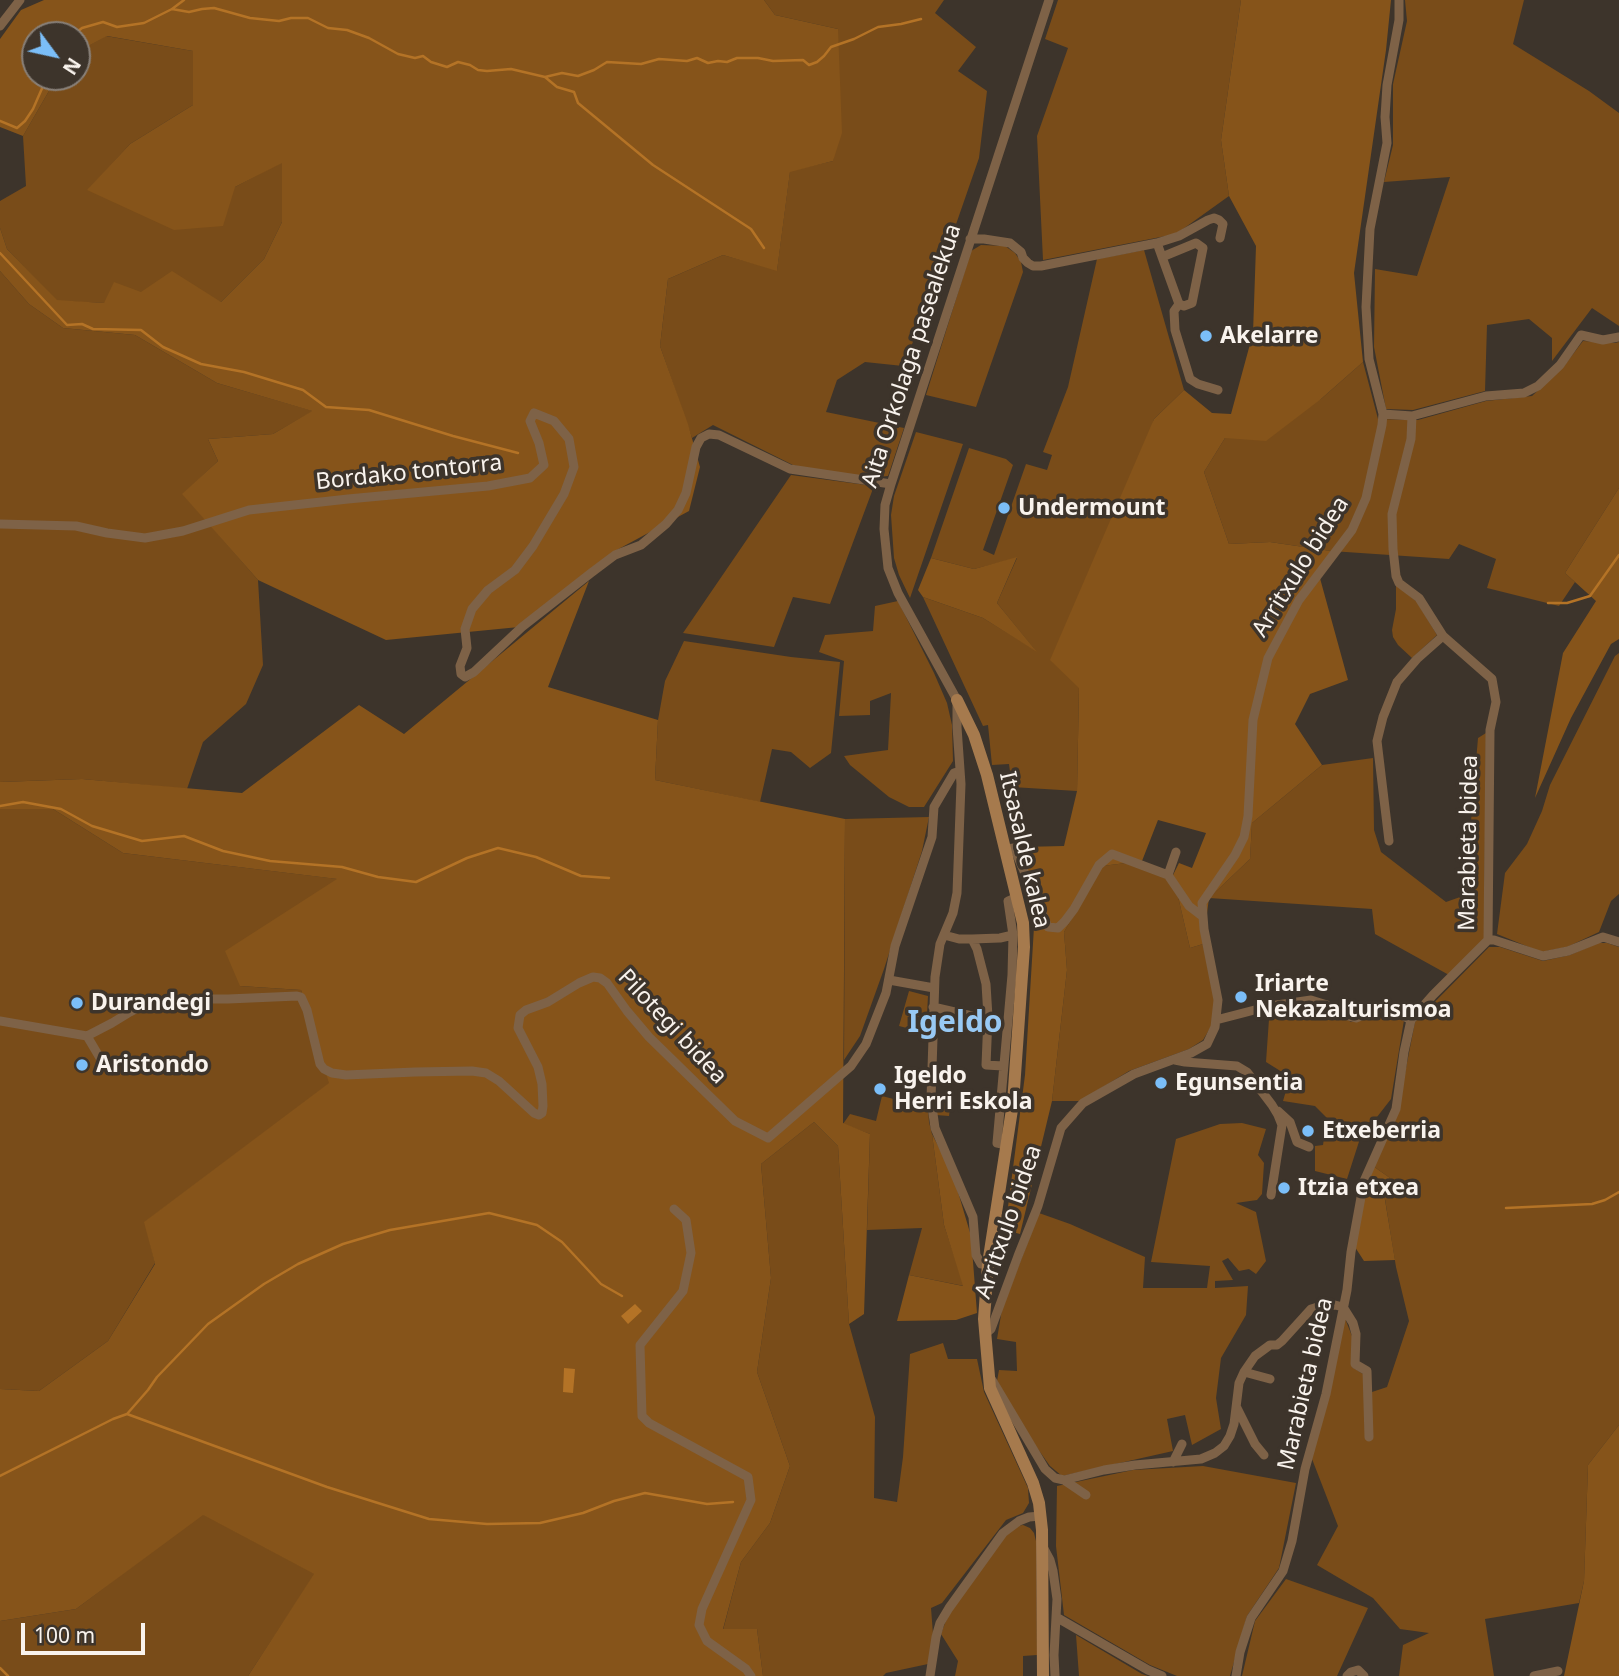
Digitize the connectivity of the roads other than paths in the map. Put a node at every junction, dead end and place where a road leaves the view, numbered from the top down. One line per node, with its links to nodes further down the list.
1 (20, 0): 4 (street)
2 (1049, 0): 6 (street, Aita Orkolaga pasealekua)
3 (1399, 0): 12 (street, Arritxulo bidea)
4 (0, 26)
5 (1220, 238): 7 (street)
6 (970, 239): 7 (street); 14 (street, Aita Orkolaga pasealekua)
7 (1157, 243): 8 (street)
8 (1162, 257): 9 (street); 9 (street)
9 (1179, 303): 11 (street)
10 (1619, 337): 13 (street)
11 (1218, 390)
12 (1383, 414): 13 (street); 26 (street, Arritxulo bidea)
13 (1412, 416): 16 (street, Marabieta bidea)
14 (891, 484): 15 (street, Bordako tontorra); 17 (street, Aita Orkolaga pasealekua)
15 (0, 524)
16 (1443, 636): 21 (street); 30 (street, Marabieta bidea)
17 (957, 700): 18 (street, Aita Orkolaga pasealekua); 19 (street, Itsasalde kalea)
18 (959, 752): 19 (street); 20 (street, Aita Orkolaga pasealekua)
19 (980, 752): 22 (street, Itsasalde kalea)
20 (960, 771): 27 (street, Aita Orkolaga pasealekua); 32 (street)
21 (1389, 841)
22 (1005, 849): 24 (street); 25 (street, Itsasalde kalea)
23 (1176, 852): 24 (street)
24 (1168, 875): 26 (street)
25 (1017, 897): 28 (street); 44 (street, Itsasalde kalea)
26 (1202, 916): 36 (street)
27 (944, 935): 29 (street); 33 (street, Aita Orkolaga pasealekua)
28 (1013, 935): 29 (street); 42 (street)
29 (972, 939): 35 (street)
30 (1488, 940): 31 (street); 37 (street, Marabieta bidea)
31 (1619, 943)
32 (888, 980): 33 (street); 39 (street, Pilotegi bidea)
33 (934, 988): 34 (street, Aita Orkolaga pasealekua)
34 (933, 1007): 35 (street); 48 (street, Aita Orkolaga pasealekua)
35 (992, 1019): 42 (street)
36 (1216, 1020): 37 (street); 40 (street, Arritxulo bidea)
37 (1412, 1020): 49 (street, Marabieta bidea)
38 (0, 1021): 39 (street)
39 (87, 1036): 41 (street)
40 (1174, 1060): 43 (street); 50 (street, Arritxulo bidea)
41 (103, 1063)
42 (1003, 1066): 44 (street)
43 (1272, 1105): 45 (street); 46 (street)
44 (1007, 1145): 48 (street, Itsasalde kalea)
45 (1309, 1147)
46 (1271, 1195)
47 (674, 1209): 65 (street)
48 (988, 1264): 50 (street, Itsasalde kalea)
49 (1343, 1307): 52 (street); 55 (street); 70 (street, Marabieta bidea)
50 (985, 1334): 51 (street, Itsasalde kalea)
51 (989, 1372): 59 (street); 61 (street, Itsasalde kalea)
52 (1244, 1372): 53 (street); 54 (street)
53 (1270, 1378)
54 (1237, 1407): 57 (street); 58 (street)
55 (1369, 1437)
56 (1182, 1444): 58 (street)
57 (1264, 1455)
58 (1173, 1462): 59 (street)
59 (1063, 1480): 60 (street)
60 (1086, 1495)
61 (1041, 1516): 62 (street, Itsasalde kalea); 66 (street)
62 (1042, 1546): 63 (street); 67 (street, Itsasalde kalea)
63 (1056, 1617): 68 (street); 69 (street)
64 (1558, 1671): 73 (street)
65 (751, 1676)
66 (930, 1676)
67 (1043, 1676)
68 (1055, 1676)
69 (1162, 1676)
70 (1236, 1676)
71 (1347, 1676): 72 (street)
72 (1364, 1676)
73 (1534, 1676)

